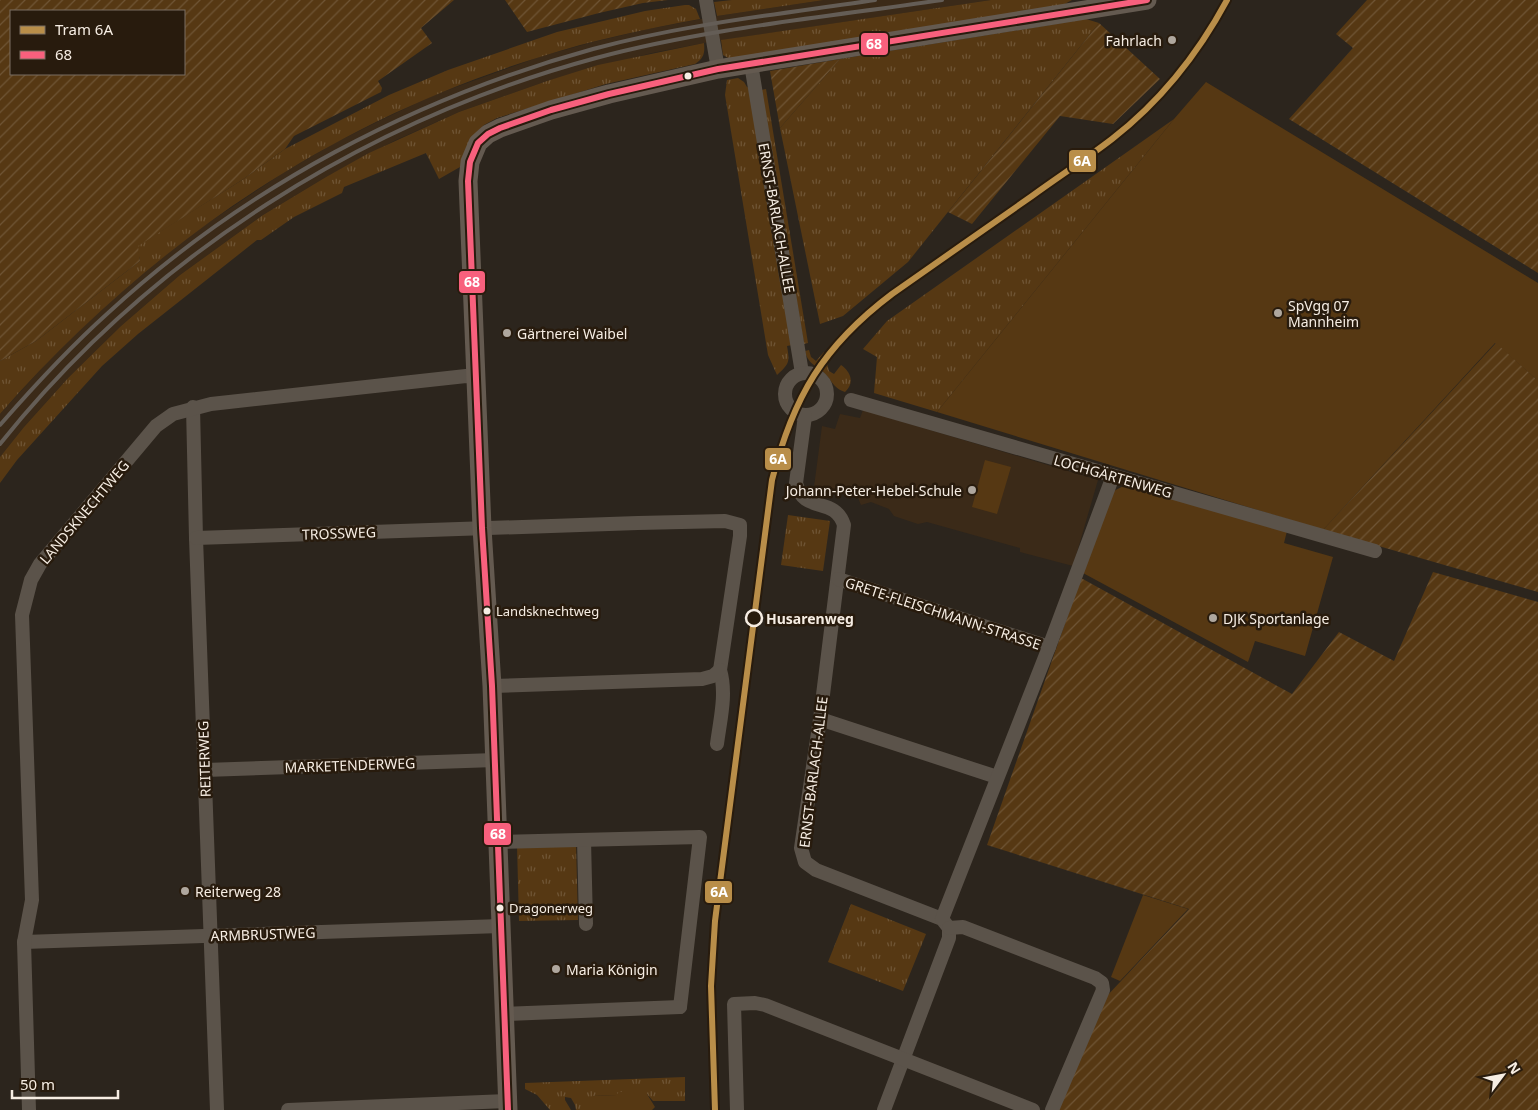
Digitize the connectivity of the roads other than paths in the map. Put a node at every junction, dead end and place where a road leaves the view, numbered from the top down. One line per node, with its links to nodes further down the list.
1 (706, 0): 4 (street)
2 (1147, 0): 3 (street)
3 (751, 64): 4 (street); 5 (street, ERNST-BARLACH-ALLEE)
4 (718, 69): 6 (street)
5 (802, 373): 9 (street); 9 (street)
6 (476, 378): 8 (street, LANDSKNECHTWEG); 11 (street)
7 (851, 400): 10 (street, LOCHGÄRTENWEG)
8 (193, 407): 12 (street, REITERWEG); 29 (street, LANDSKNECHTWEG)
9 (805, 416): 14 (street, ERNST-BARLACH-ALLEE)
10 (1113, 476): 13 (street, LOCHGÄRTENWEG); 15 (street, GRETE-FLEISCHMANN-STRASSE)
11 (482, 528): 12 (street, TROSSWEG); 16 (street); 17 (street)
12 (196, 538): 21 (street, REITERWEG)
13 (1375, 551)
14 (838, 579): 15 (street, GRETE-FLEISCHMANN-STRASSE); 18 (street, ERNST-BARLACH-ALLEE)
15 (1049, 647): 22 (street, GRETE-FLEISCHMANN-STRASSE)
16 (720, 670): 17 (street); 19 (street)
17 (492, 686): 20 (street)
18 (820, 719): 22 (street); 25 (street, ERNST-BARLACH-ALLEE)
19 (717, 744)
20 (495, 760): 21 (street, MARKETENDERWEG); 24 (street)
21 (205, 770): 28 (street, REITERWEG)
22 (997, 777): 25 (street, GRETE-FLEISCHMANN-STRASSE)
23 (584, 840): 24 (street); 26 (street); 30 (street)
24 (498, 842): 27 (street)
25 (946, 923): 31 (street); 39 (street)
26 (586, 924)
27 (501, 926): 28 (street, ARMBRUSTWEG); 30 (street)
28 (210, 936): 29 (street, ARMBRUSTWEG); 34 (street, REITERWEG)
29 (24, 942): 33 (street, LANDSKNECHTWEG)
30 (505, 1014): 32 (street)
31 (902, 1060): 36 (street); 37 (street); 38 (street)
32 (507, 1106): 35 (street)
33 (30, 1110)
34 (218, 1110)
35 (288, 1110)
36 (737, 1110)
37 (884, 1110)
38 (1033, 1110)
39 (1052, 1110)

